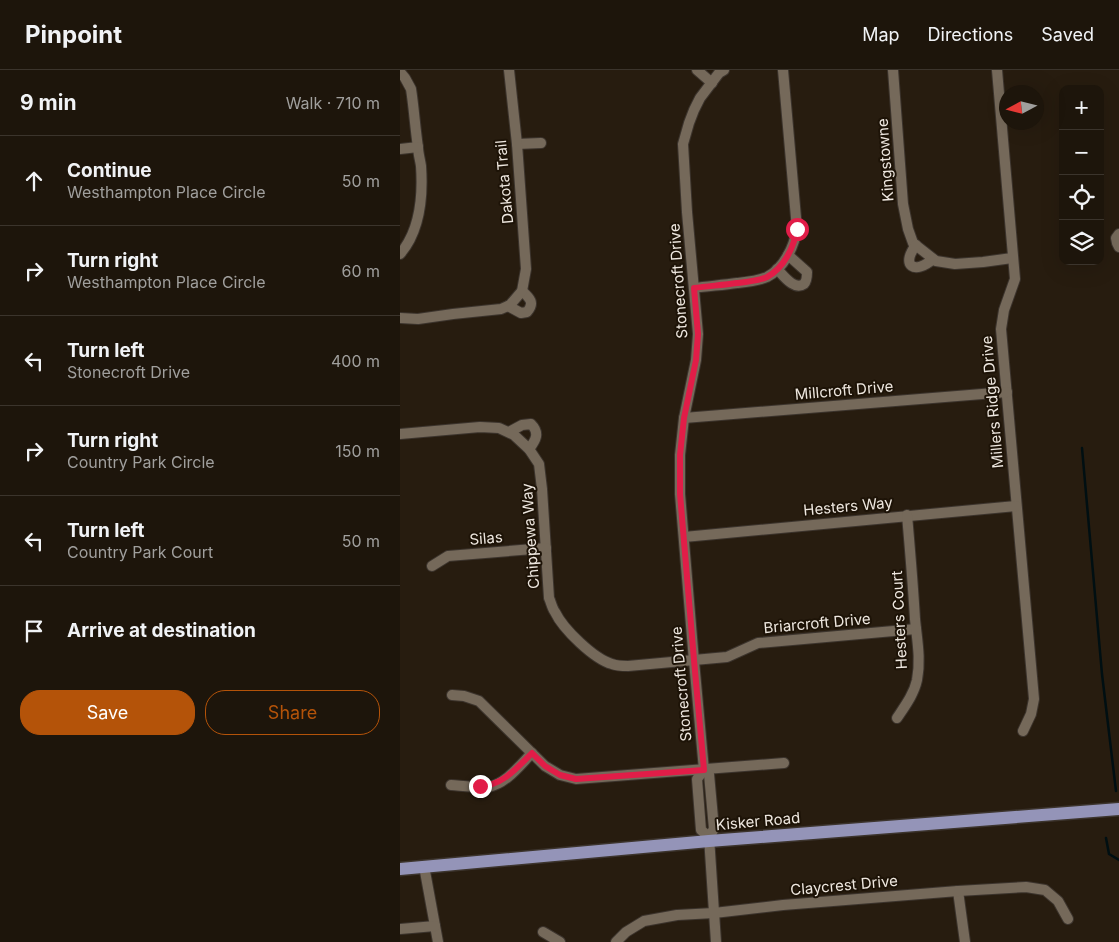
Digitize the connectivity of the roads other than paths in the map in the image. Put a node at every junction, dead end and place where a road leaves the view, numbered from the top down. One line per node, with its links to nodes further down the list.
1 (509, 70): 10 (street, Dakota Trail)
2 (697, 70): 8 (street)
3 (724, 70): 8 (street, Stonecroft Drive)
4 (783, 70): 17 (street)
5 (893, 70): 14 (street, Kingstowne)
6 (996, 70): 18 (street, Millers Ridge Drive)
7 (400, 71): 11 (street)
8 (712, 83): 21 (street, Stonecroft Drive)
9 (541, 143): 10 (street)
10 (517, 144): 22 (street, Dakota Trail)
11 (418, 147): 12 (street); 16 (street)
12 (400, 149)
13 (1119, 234): 15 (street)
14 (916, 245): 19 (street, Kingstowne); 19 (street, Kingstowne)
15 (1119, 247)
16 (400, 254)
17 (788, 255): 20 (street); 20 (street)
18 (1012, 258): 19 (street, Kingstowne); 25 (street, Millers Ridge Drive)
19 (932, 259)
20 (777, 270): 21 (street)
21 (694, 288): 26 (street, Stonecroft Drive)
22 (522, 291): 23 (street); 23 (street)
23 (508, 306): 24 (street)
24 (400, 318)
25 (1007, 392): 26 (street, Millcroft Drive); 30 (street, Millers Ridge Drive)
26 (684, 418): 32 (street, Stonecroft Drive)
27 (508, 432): 28 (street, Chippewa Way); 29 (street, Chippewa Way); 29 (street)
28 (400, 434)
29 (529, 449): 33 (street, Chippewa Way)
30 (1016, 506): 31 (street, Hesters Way); 39 (street, Millers Ridge Drive)
31 (907, 515): 32 (street, Hesters Way); 35 (street, Hesters Court)
32 (684, 537): 36 (street, Stonecroft Drive)
33 (546, 548): 34 (street, Silas); 36 (street, Chippewa Way)
34 (432, 566)
35 (916, 629): 36 (street, Briarcroft Drive); 38 (street, Hesters Court)
36 (694, 660): 42 (street, Stonecroft Drive)
37 (452, 694): 40 (street)
38 (897, 718)
39 (1023, 731)
40 (532, 753): 42 (street); 43 (street)
41 (784, 763): 42 (street)
42 (704, 770): 45 (street, Stonecroft Drive)
43 (451, 785)
44 (1119, 809): 45 (main road, Kisker Road)
45 (709, 839): 46 (main road, Kisker Road); 49 (street, Stonecroft Drive)
46 (424, 866): 47 (main road, Kisker Road); 51 (street)
47 (400, 869)
48 (958, 890): 49 (street, Claycrest Drive); 50 (street, Claycrest Drive); 58 (street)
49 (714, 912): 56 (street, Claycrest Drive); 57 (street, Stonecroft Drive)
50 (1068, 919)
51 (435, 926): 52 (street); 54 (street)
52 (400, 930)
53 (543, 932): 55 (street)
54 (438, 942)
55 (560, 942)
56 (616, 942)
57 (716, 942)
58 (965, 942)

